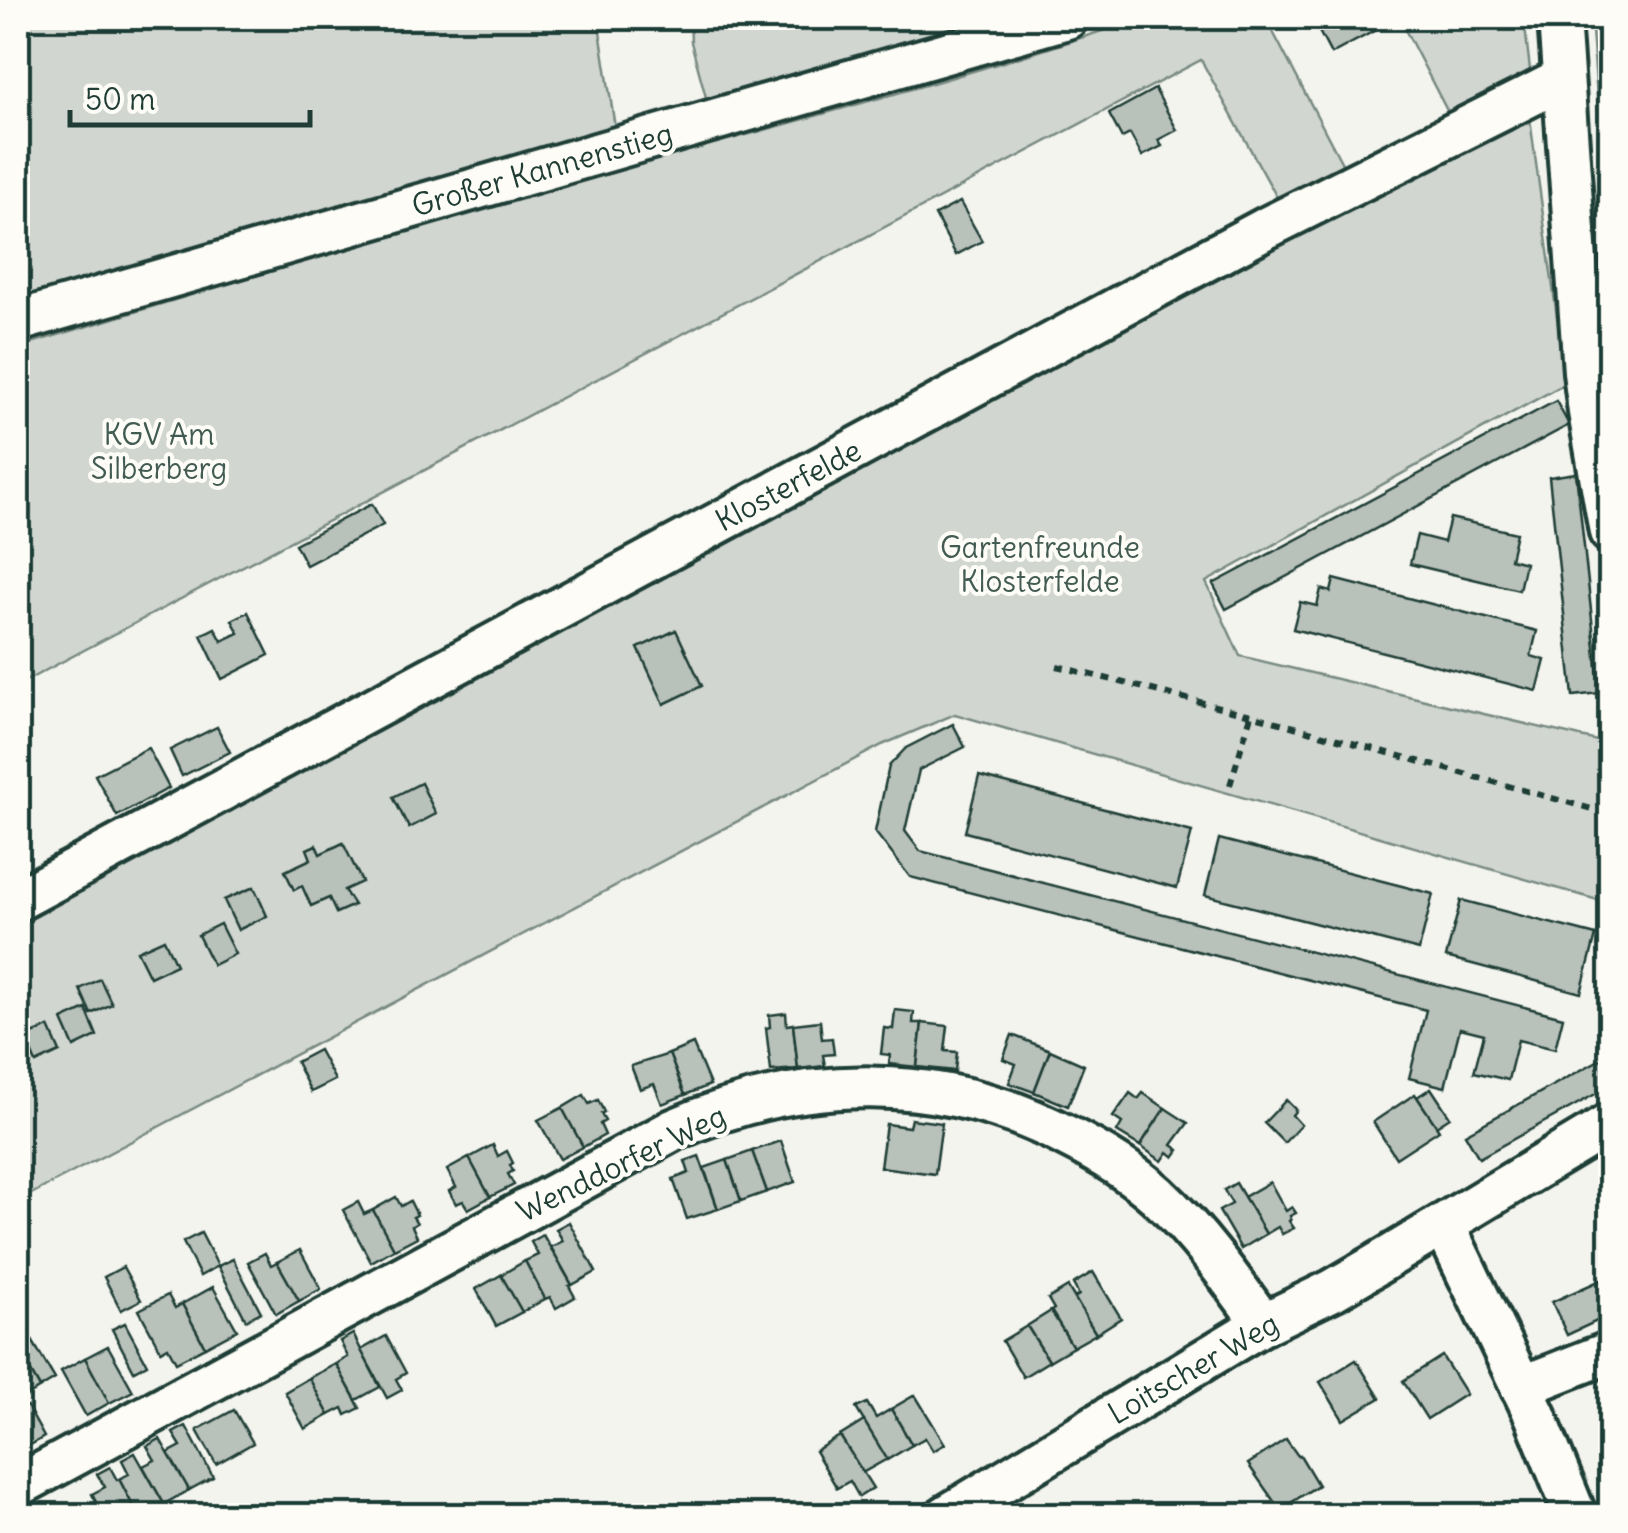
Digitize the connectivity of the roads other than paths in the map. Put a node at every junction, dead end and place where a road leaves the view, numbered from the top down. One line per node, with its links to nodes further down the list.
1 (1067, 18): 4 (street, Großer Kannenstieg)
2 (1559, 18): 3 (street)
3 (1563, 79): 5 (street); 6 (street, Klosterfelde)
4 (18, 320)
5 (1610, 532)
6 (18, 900)
7 (1610, 1124): 8 (street, Loitscher Weg)
8 (1444, 1225): 9 (street, Loitscher Weg); 11 (street)
9 (1263, 1324): 12 (street, Wenddorfer Weg); 13 (street, Loitscher Weg)
10 (1610, 1352): 11 (street)
11 (1521, 1386): 14 (street)
12 (18, 1486)
13 (946, 1516)
14 (1576, 1516)

